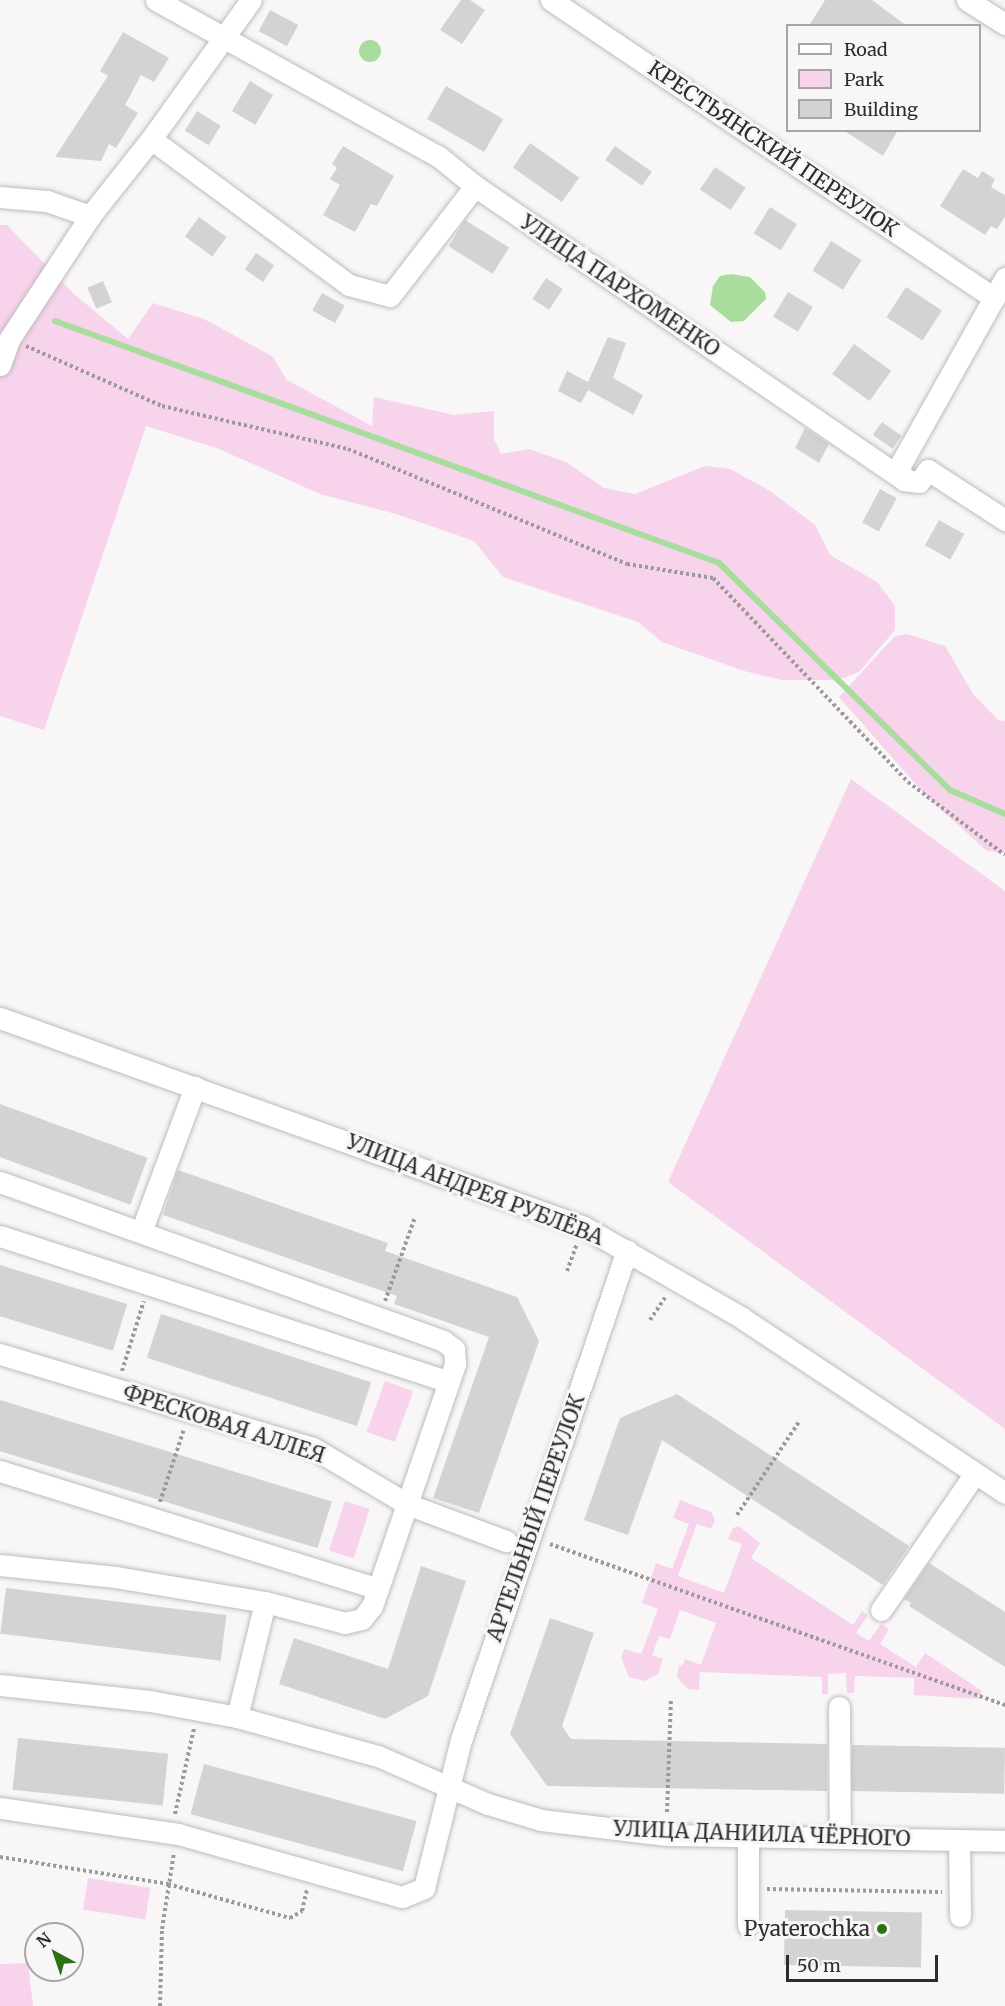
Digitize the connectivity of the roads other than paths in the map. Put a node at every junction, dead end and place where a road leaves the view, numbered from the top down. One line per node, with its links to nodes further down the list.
1 (156, 0): 6 (street, УЛИЦА ПАРХОМЕНКО)
2 (251, 0): 6 (street)
3 (551, 0): 12 (street, КРЕСТЬЯНСКИЙ ПЕРЕУЛОК)
4 (967, 0): 5 (street)
5 (1005, 24)
6 (226, 38): 7 (street); 8 (street, УЛИЦА ПАРХОМЕНКО)
7 (151, 139): 8 (street); 10 (street)
8 (475, 186): 14 (street, УЛИЦА ПАРХОМЕНКО)
9 (0, 197): 10 (street)
10 (90, 216): 13 (street)
11 (1005, 278): 12 (street)
12 (994, 298): 14 (street)
13 (0, 365)
14 (904, 480): 15 (street)
15 (1005, 520)
16 (0, 1018): 17 (street, УЛИЦА АНДРЕЯ РУБЛЁВА)
17 (195, 1087): 19 (street); 21 (street, УЛИЦА АНДРЕЯ РУБЛЁВА)
18 (0, 1182): 19 (street)
19 (141, 1232): 23 (street)
20 (0, 1236): 23 (street)
21 (627, 1250): 25 (street, УЛИЦА АНДРЕЯ РУБЛЁВА); 36 (street, АРТЕЛЬНЫЙ ПЕРЕУЛОК)
22 (0, 1354): 27 (street, ФРЕСКОВАЯ АЛЛЕЯ)
23 (448, 1382): 27 (street)
24 (0, 1471): 30 (street)
25 (975, 1473): 26 (street, УЛИЦА АНДРЕЯ РУБЛЁВА); 32 (street)
26 (1005, 1493)
27 (407, 1504): 28 (street, ФРЕСКОВАЯ АЛЛЕЯ); 30 (street)
28 (506, 1541)
29 (0, 1565): 31 (street)
30 (378, 1589): 31 (street)
31 (265, 1602): 35 (street)
32 (881, 1610)
33 (0, 1685): 35 (street, УЛИЦА ДАНИИЛА ЧЁРНОГО)
34 (838, 1707): 39 (street)
35 (237, 1717): 36 (street, УЛИЦА ДАНИИЛА ЧЁРНОГО)
36 (450, 1787): 37 (street, АРТЕЛЬНЫЙ ПЕРЕУЛОК); 38 (street, УЛИЦА ДАНИИЛА ЧЁРНОГО)
37 (0, 1808)
38 (748, 1836): 39 (street, УЛИЦА ДАНИИЛА ЧЁРНОГО); 43 (street)
39 (840, 1838): 40 (street, УЛИЦА ДАНИИЛА ЧЁРНОГО)
40 (959, 1840): 41 (street, УЛИЦА ДАНИИЛА ЧЁРНОГО); 42 (street)
41 (1005, 1841)
42 (960, 1916)
43 (748, 1925)

